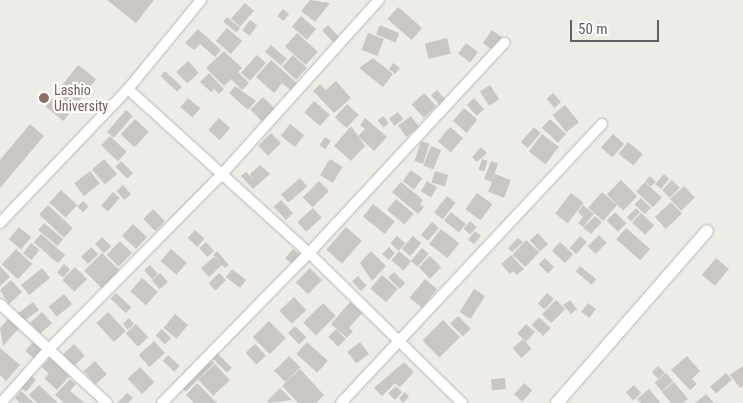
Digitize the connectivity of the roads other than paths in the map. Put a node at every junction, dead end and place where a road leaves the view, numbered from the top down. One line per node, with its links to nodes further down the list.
1 (201, 0): 4 (street)
2 (379, 0): 6 (street)
3 (504, 43): 9 (street)
4 (128, 89): 6 (street); 7 (street)
5 (602, 124): 11 (street)
6 (223, 173): 9 (street); 12 (street)
7 (0, 223)
8 (707, 230): 18 (street)
9 (309, 253): 11 (street); 15 (street)
10 (0, 304): 12 (street)
11 (399, 344): 16 (street); 17 (street)
12 (48, 350): 13 (street); 14 (street)
13 (1, 403)
14 (107, 403)
15 (162, 403)
16 (340, 403)
17 (462, 403)
18 (557, 403)

